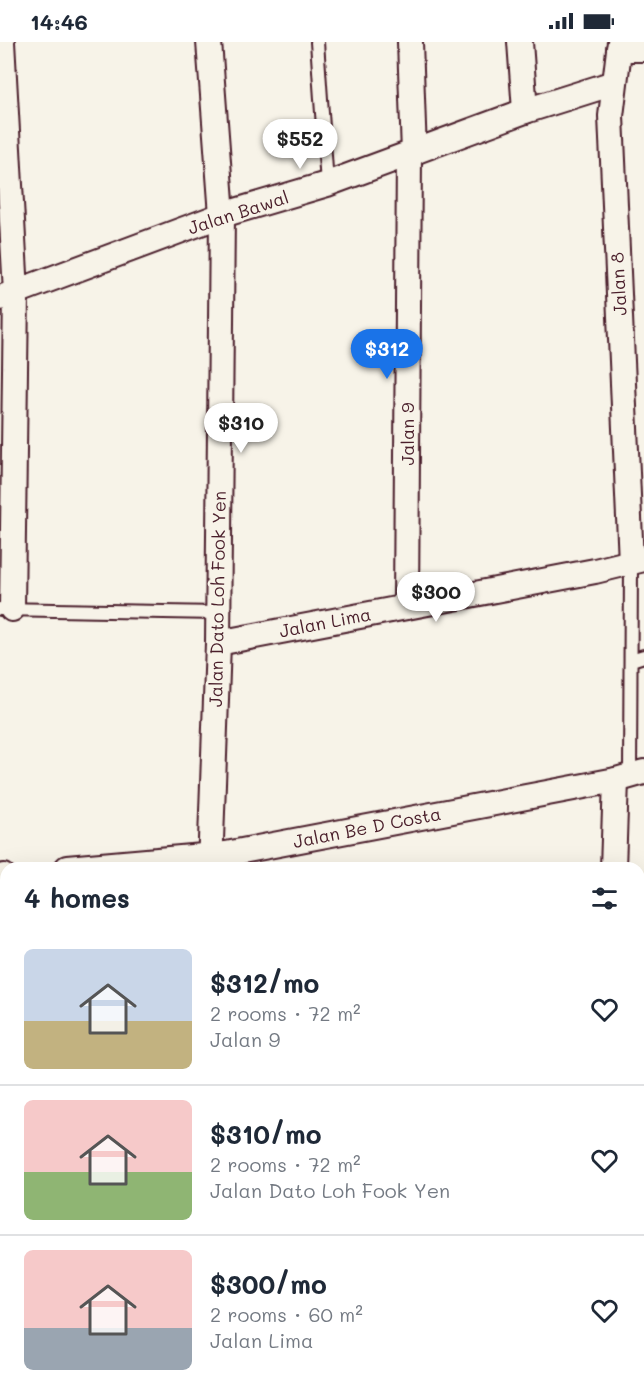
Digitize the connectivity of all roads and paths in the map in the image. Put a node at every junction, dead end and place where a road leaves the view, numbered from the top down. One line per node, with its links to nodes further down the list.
1 (2, 42): 13 (street)
2 (209, 42): 12 (street, Jalan Dato Loh Fook Yen)
3 (317, 42): 11 (lane)
4 (410, 42): 10 (street, Jalan 9)
5 (520, 42): 9 (street)
6 (619, 45): 7 (street); 8 (street, Jalan 8)
7 (644, 49)
8 (614, 83): 9 (street, Jalan Bawal); 14 (street, Jalan 8)
9 (525, 111): 10 (street, Jalan Bawal)
10 (411, 154): 11 (street, Jalan Bawal); 15 (street, Jalan 9)
11 (327, 184): 12 (street, Jalan Bawal)
12 (222, 216): 13 (street, Jalan Bawal); 17 (street, Jalan Dato Loh Fook Yen)
13 (8, 295): 16 (street)
14 (638, 560): 15 (street, Jalan Lima); 20 (lane)
15 (406, 607): 18 (street, Jalan Lima)
16 (6, 609): 17 (lane)
17 (218, 613): 18 (street, Jalan Dato Loh Fook Yen)
18 (218, 643): 22 (street, Jalan Dato Loh Fook Yen)
19 (644, 656): 20 (lane)
20 (631, 660): 21 (lane)
21 (630, 776): 22 (street, Jalan Be D Costa); 23 (street)
22 (211, 862)
23 (614, 862)

